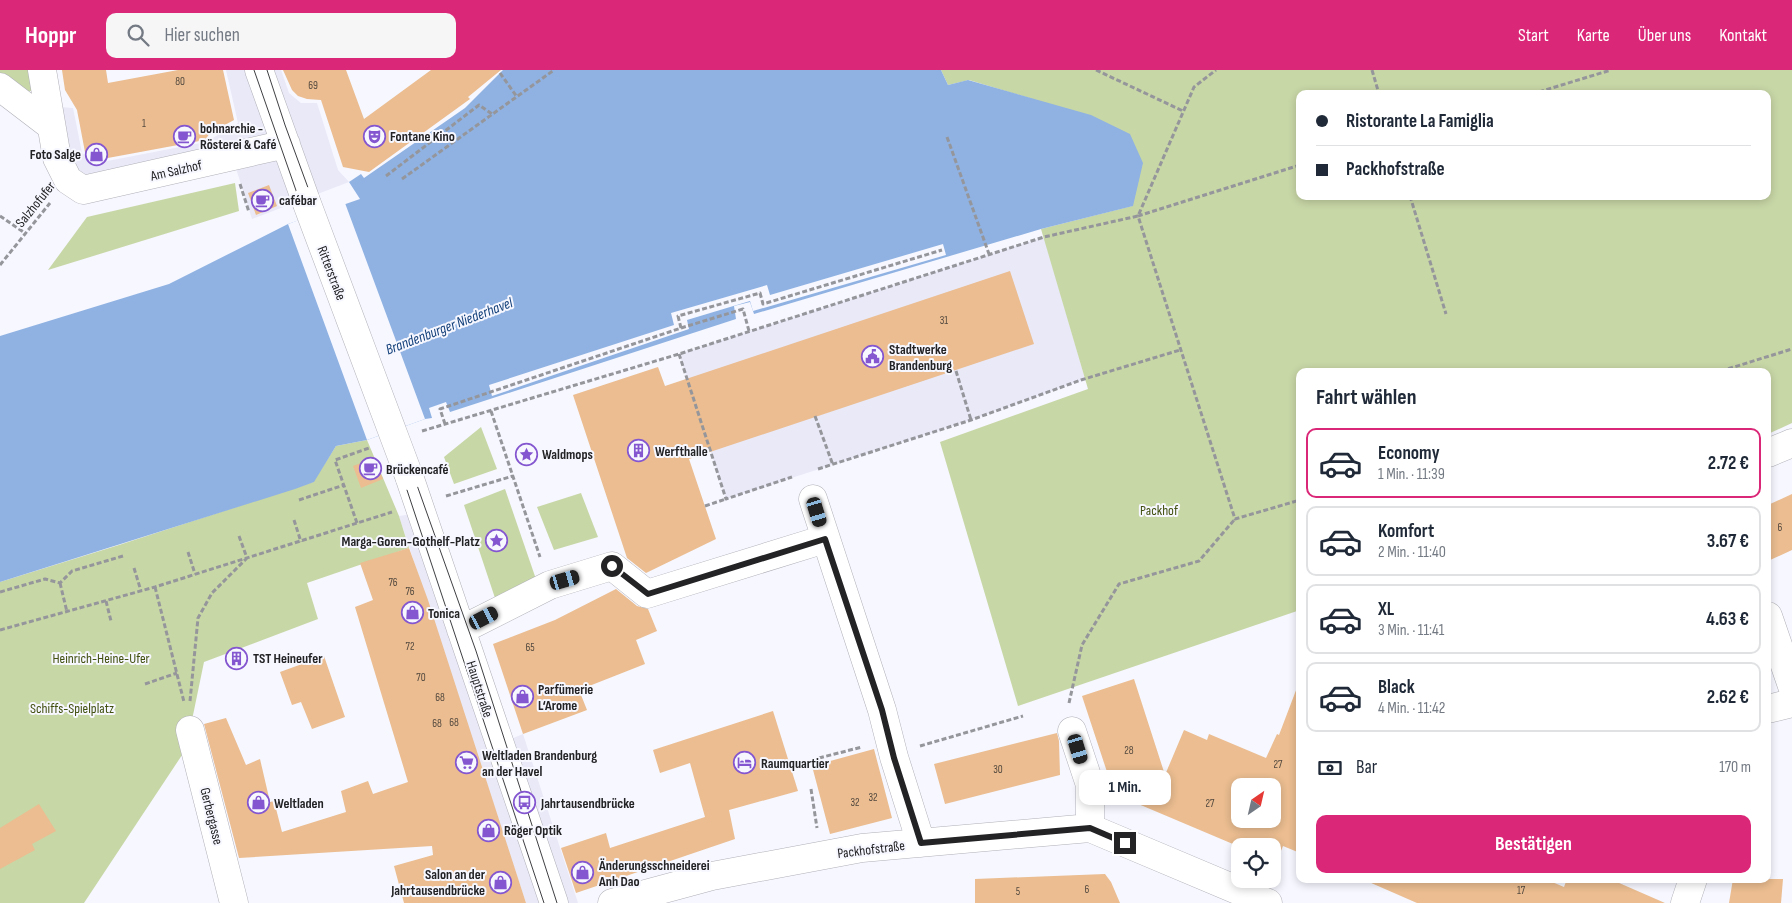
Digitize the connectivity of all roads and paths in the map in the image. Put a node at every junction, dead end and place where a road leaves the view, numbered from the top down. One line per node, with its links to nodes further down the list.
1 (42, 70): 15 (street)
2 (258, 70): 17 (street, Ritterstraße)
3 (554, 70): 12 (path)
4 (1096, 70): 13 (path)
5 (1216, 70): 13 (path)
6 (1372, 70): 10 (path)
7 (1611, 70): 11 (path)
8 (500, 73): 12 (path)
9 (0, 87): 15 (street)
10 (1378, 90)
11 (1545, 90)
12 (517, 97): 14 (path)
13 (1183, 111): 26 (path)
14 (492, 114): 19 (path); 21 (path)
15 (52, 126): 22 (street)
16 (946, 137): 29 (path)
17 (286, 144): 22 (street, Am Salzhof); 49 (street, Ritterstraße, bridge)
18 (1296, 166): 26 (path)
19 (386, 176)
20 (238, 178): 24 (path)
21 (402, 179)
22 (68, 180): 27 (path, Salzhofufer)
23 (1411, 200): 31 (path)
24 (249, 212)
25 (0, 216): 27 (path)
26 (1138, 216): 29 (path); 35 (path)
27 (25, 234): 30 (path, Salzhofufer)
28 (942, 250): 32 (path)
29 (989, 254): 33 (path)
30 (0, 265)
31 (1446, 314)
32 (683, 328): 33 (path); 42 (path)
33 (749, 331): 36 (path)
34 (1792, 349): 37 (path)
35 (1180, 350): 41 (path); 58 (path)
36 (680, 354): 39 (path); 52 (path)
37 (1731, 368)
38 (956, 371): 41 (path)
39 (491, 411): 42 (path); 50 (path)
40 (814, 416): 47 (path)
41 (971, 420): 47 (path)
42 (445, 424): 43 (path)
43 (429, 428)
44 (1792, 442): 46 (street)
45 (371, 447): 51 (path)
46 (1771, 452)
47 (833, 464): 48 (path)
48 (805, 473): 52 (path); 53 (path)
49 (409, 476): 56 (street, Hauptstraße)
50 (513, 476): 56 (path); 70 (path)
51 (344, 485): 54 (path); 60 (path)
52 (726, 499): 57 (path)
53 (813, 499): 62 (street)
54 (299, 500)
55 (1296, 501): 58 (path)
56 (419, 504): 60 (path); 79 (street, Hauptstraße)
57 (705, 506)
58 (1236, 519): 87 (path)
59 (294, 520): 63 (path)
60 (357, 523): 63 (path)
61 (239, 536): 66 (path)
62 (825, 539): 70 (street); 88 (street)
63 (301, 542): 66 (path)
64 (188, 552): 68 (path)
65 (123, 556): 69 (path)
66 (247, 558): 68 (path); 85 (path)
67 (134, 568): 72 (path)
68 (195, 574): 71 (path)
69 (60, 583): 73 (path); 75 (path)
70 (550, 585): 79 (street)
71 (155, 587): 72 (path); 80 (path)
72 (141, 591): 74 (path)
73 (0, 592)
74 (106, 601): 75 (path); 76 (path)
75 (66, 612): 78 (path)
76 (111, 621)
77 (1771, 625): 82 (street)
78 (0, 630)
79 (460, 630): 96 (street, Hauptstraße)
80 (176, 673): 81 (path); 85 (path)
81 (145, 684)
82 (1792, 686)
83 (1792, 703): 84 (street)
84 (1771, 708)
85 (189, 716): 95 (street, Gerbergasse)
86 (1023, 716): 88 (path)
87 (1072, 731): 91 (street)
88 (892, 749): 89 (path); 92 (street)
89 (819, 758)
90 (811, 789): 93 (path)
91 (1090, 828): 92 (street, Packhofstraße); 98 (street, Packhofstraße)
92 (921, 843): 93 (street, Packhofstraße)
93 (822, 856): 97 (street, Packhofstraße)
94 (1692, 883): 99 (street)
95 (234, 903)
96 (554, 903)
97 (612, 903)
98 (1268, 903)
99 (1685, 903)

